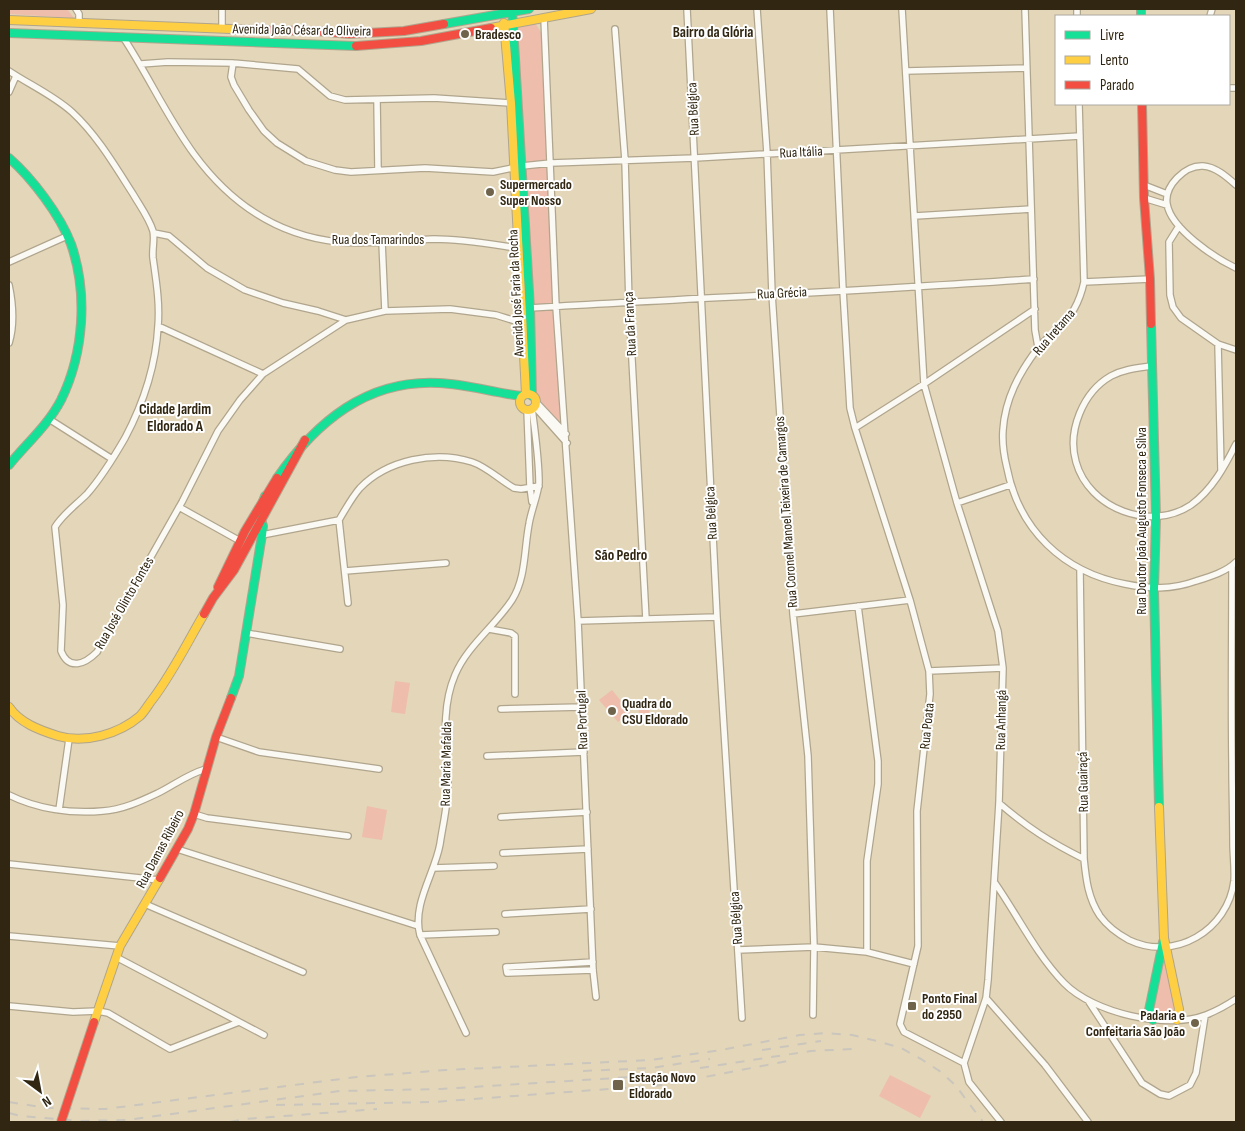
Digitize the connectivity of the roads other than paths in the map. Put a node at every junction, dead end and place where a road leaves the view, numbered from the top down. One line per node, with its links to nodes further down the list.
1 (76, 9): 14 (street)
2 (222, 9): 16 (street)
3 (529, 9): 10 (street, Avenida João César de Oliveira)
4 (591, 9): 12 (street, Avenida João César de Oliveira)
5 (687, 9): 37 (street, Rua Bélgica)
6 (757, 9): 35 (street, Rua Coronel Manoel Teixeira de Camargos)
7 (830, 9): 34 (street, Rua Poata)
8 (902, 9): 24 (street, Rua Anhangá)
9 (1025, 9): 22 (street)
10 (512, 10): 11 (street, Avenida João César de Oliveira); 15 (street, Avenida José Faria da Rocha)
11 (504, 11): 15 (street, Avenida José Faria da Rocha); 16 (street, Avenida João César de Oliveira)
12 (544, 18): 15 (street, Avenida João César de Oliveira); 39 (street, Rua Portugal)
13 (9, 20): 14 (street, Avenida João César de Oliveira)
14 (79, 23): 16 (street, Avenida João César de Oliveira)
15 (509, 26): 19 (street, Avenida João César de Oliveira); 28 (street, Avenida José Faria da Rocha); 40 (street, Avenida José Faria da Rocha)
16 (222, 29)
17 (616, 29): 38 (street, Rua da França)
18 (9, 33): 19 (street, Avenida João César de Oliveira)
19 (123, 37): 21 (street, Rua dos Tamarindos)
20 (233, 63): 21 (street); 27 (street); 42 (street, Rua Itália)
21 (141, 64): 53 (street, Rua dos Tamarindos)
22 (1026, 68): 24 (street); 32 (street)
23 (9, 71): 25 (street)
24 (906, 71): 33 (street, Rua Anhangá)
25 (16, 76): 26 (street); 51 (street)
26 (9, 92)
27 (377, 100): 28 (street); 42 (street)
28 (511, 103): 41 (street, Avenida José Faria da Rocha)
29 (1079, 105): 31 (street, Rua Iretama)
30 (1142, 105): 43 (street, Rua Doutor João Augusto Fonseca e Silva)
31 (1080, 136): 32 (street, Rua Itália); 59 (street, Rua Iretama)
32 (1028, 138): 33 (street, Rua Itália); 48 (street)
33 (911, 146): 34 (street, Rua Itália); 49 (street, Rua Anhangá)
34 (838, 150): 35 (street, Rua Itália); 62 (street, Rua Poata)
35 (767, 153): 37 (street, Rua Itália); 63 (street, Rua Coronel Manoel Teixeira de Camargos)
36 (9, 158): 52 (street)
37 (695, 158): 38 (street, Rua Itália); 64 (street, Rua Bélgica)
38 (625, 160): 39 (street, Rua Itália); 65 (street, Rua da França)
39 (551, 163): 40 (street, Rua Itália); 66 (street, Rua Portugal)
40 (522, 166): 41 (street, Rua Itália); 67 (street, Avenida José Faria da Rocha)
41 (513, 168): 42 (street, Rua Itália); 54 (street, Avenida José Faria da Rocha)
42 (378, 170)
43 (1144, 185): 45 (street); 46 (street, Rua Doutor João Augusto Fonseca e Silva)
44 (1236, 185): 45 (street)
45 (1167, 194): 47 (street)
46 (1144, 198): 47 (street); 58 (street, Rua Doutor João Augusto Fonseca e Silva)
47 (1167, 205): 50 (street)
48 (1031, 210): 49 (street); 57 (street)
49 (915, 216): 61 (street, Rua Anhangá)
50 (1179, 226): 56 (street); 76 (street)
51 (154, 233): 70 (street); 72 (street, Rua José Olinto Fontes)
52 (67, 236): 55 (street); 83 (street)
53 (382, 242): 54 (street, Rua dos Tamarindos); 69 (street)
54 (517, 248): 71 (street, Avenida José Faria da Rocha)
55 (9, 262)
56 (1236, 268)
57 (1034, 279): 61 (street, Rua Grécia); 68 (street)
58 (1150, 279): 59 (street); 79 (street, Rua Doutor João Augusto Fonseca e Silva)
59 (1084, 282): 74 (street, Rua Iretama)
60 (9, 285): 75 (street)
61 (919, 287): 62 (street, Rua Grécia); 81 (street, Rua Anhangá)
62 (843, 290): 63 (street, Rua Grécia); 84 (street, Rua Poata)
63 (772, 294): 64 (street, Rua Grécia); 114 (street, Rua Coronel Manoel Teixeira de Camargos)
64 (701, 298): 65 (street, Rua Grécia); 115 (street, Rua Bélgica)
65 (628, 304): 66 (street, Rua Grécia); 116 (street, Rua da França)
66 (556, 307): 67 (street, Rua Grécia); 85 (street, Rua Portugal)
67 (530, 308): 82 (street, Avenida José Faria da Rocha)
68 (1035, 309): 73 (street); 81 (street)
69 (385, 311): 70 (street); 71 (street)
70 (346, 320): 80 (street, Rua José Olinto Fontes)
71 (522, 323): 82 (street, Avenida José Faria da Rocha)
72 (158, 326): 80 (street); 89 (street, Rua José Olinto Fontes)
73 (1035, 330): 74 (street); 77 (street)
74 (1045, 341): 77 (street, Rua Iretama)
75 (9, 343)
76 (1218, 344): 78 (street); 91 (street)
77 (1038, 347): 92 (street, Rua Iretama)
78 (1236, 350)
79 (1152, 366): 99 (street, Rua Doutor João Augusto Fonseca e Silva); 99 (street)
80 (263, 374): 98 (street, Rua José Olinto Fontes)
81 (924, 384): 84 (street); 96 (street, Rua Anhangá)
82 (529, 402): 85 (street); 86 (street); 87 (street); 93 (street, Rua Maria Mafalda); 94 (street, Rua Maria Mafalda)
83 (49, 419): 89 (street); 90 (street)
84 (855, 428): 111 (street, Rua Poata)
85 (566, 434): 87 (street, Rua Portugal)
86 (306, 440): 95 (street); 101 (street)
87 (567, 443): 117 (street, Rua Portugal)
88 (1236, 444): 91 (street)
89 (112, 459): 98 (street, Rua José Olinto Fontes)
90 (9, 465)
91 (1221, 472): 99 (street)
92 (1010, 485): 96 (street); 107 (street, Rua Iretama)
93 (539, 486): 94 (street); 97 (street, Rua Maria Mafalda)
94 (530, 488): 97 (street, Rua Maria Mafalda); 100 (street)
95 (265, 496): 101 (street); 103 (street)
96 (957, 503): 121 (street, Rua Anhangá)
97 (533, 505): 118 (street, Rua Maria Mafalda)
98 (179, 507): 103 (street)
99 (1156, 517): 109 (street, Rua Doutor João Augusto Fonseca e Silva)
100 (339, 520): 102 (street); 108 (street)
101 (261, 521): 102 (street, Rua Damas Ribeiro); 106 (street)
102 (262, 536): 119 (street, Rua Damas Ribeiro)
103 (240, 541): 106 (street); 110 (street)
104 (446, 563): 108 (street)
105 (1234, 564): 109 (street, Rua Iretama); 131 (street)
106 (234, 570): 110 (street)
107 (1080, 570): 109 (street, Rua Iretama); 145 (street, Rua Guairaçá)
108 (345, 571): 112 (street)
109 (1154, 589): 160 (street, Rua Doutor João Augusto Fonseca e Silva)
110 (213, 598): 128 (street)
111 (910, 600): 113 (street); 122 (street, Rua Poata)
112 (348, 603)
113 (858, 606): 114 (street); 162 (street)
114 (793, 614): 159 (street, Rua Coronel Manoel Teixeira de Camargos)
115 (717, 617): 116 (street); 161 (street, Rua Bélgica)
116 (646, 619): 117 (street)
117 (578, 620): 125 (street, Rua Portugal)
118 (489, 630): 123 (street); 148 (street, Rua Maria Mafalda)
119 (246, 633): 120 (street); 127 (street, Rua Damas Ribeiro)
120 (340, 649)
121 (1003, 668): 122 (street); 135 (street, Rua Anhangá)
122 (929, 671): 165 (street, Rua Poata)
123 (515, 694)
124 (9, 707): 128 (street)
125 (582, 707): 126 (street); 129 (street, Rua Portugal)
126 (501, 709)
127 (216, 737): 132 (street, Rua Damas Ribeiro); 133 (street)
128 (69, 738): 136 (street)
129 (584, 752): 130 (street); 137 (street, Rua Portugal)
130 (487, 756)
131 (1234, 768): 144 (street)
132 (206, 769): 136 (street); 138 (street, Rua Damas Ribeiro)
133 (379, 769)
134 (9, 795): 136 (street)
135 (999, 804): 145 (street); 150 (street, Rua Anhangá)
136 (59, 810)
137 (586, 812): 139 (street); 142 (street, Rua Portugal)
138 (194, 814): 140 (street); 141 (street, Rua Damas Ribeiro)
139 (501, 817)
140 (348, 836)
141 (177, 849): 149 (street, Rua Damas Ribeiro); 154 (street)
142 (588, 849): 143 (street); 152 (street, Rua Portugal)
143 (504, 853)
144 (1235, 858): 160 (street)
145 (1084, 859): 160 (street, Rua Guairaçá)
146 (9, 864): 149 (street)
147 (494, 866): 148 (street)
148 (433, 868): 154 (street, Rua Maria Mafalda)
149 (159, 880): 151 (street, Rua Damas Ribeiro)
150 (995, 882): 169 (street, Rua Anhangá); 171 (street)
151 (145, 904): 158 (street, Rua Damas Ribeiro); 167 (street)
152 (591, 910): 153 (street); 164 (street, Rua Portugal)
153 (505, 914)
154 (418, 926): 156 (street, Rua Maria Mafalda)
155 (496, 932): 156 (street)
156 (420, 935): 180 (street, Rua Maria Mafalda)
157 (9, 936): 158 (street)
158 (120, 946): 163 (street, Rua Damas Ribeiro)
159 (814, 947): 161 (street); 162 (street); 174 (street, Rua Coronel Manoel Teixeira de Camargos)
160 (1164, 948): 177 (street, Rua Doutor João Augusto Fonseca e Silva); 178 (street, Rua Doutor João Augusto Fonseca e Silva)
161 (738, 950): 176 (street, Rua Bélgica)
162 (867, 952): 165 (street)
163 (116, 957): 173 (street, Rua Damas Ribeiro); 179 (street)
164 (593, 962): 166 (street, Rua Portugal); 166 (street)
165 (914, 964): 182 (street, Rua Poata)
166 (593, 970): 168 (street, Rua Portugal)
167 (303, 972)
168 (596, 997)
169 (986, 998): 182 (street, Rua Anhangá); 185 (street)
170 (1236, 999): 175 (street)
171 (1089, 1002): 175 (street); 177 (street)
172 (9, 1006): 173 (street)
173 (98, 1011): 179 (street); 183 (street, Rua Damas Ribeiro, bridge)
174 (813, 1015)
175 (1205, 1016): 178 (street)
176 (742, 1018)
177 (1153, 1020): 178 (street)
178 (1177, 1020)
179 (239, 1022): 181 (street)
180 (466, 1033)
181 (264, 1035)
182 (964, 1063): 184 (street)
183 (61, 1122)
184 (1001, 1122)
185 (1088, 1122)

